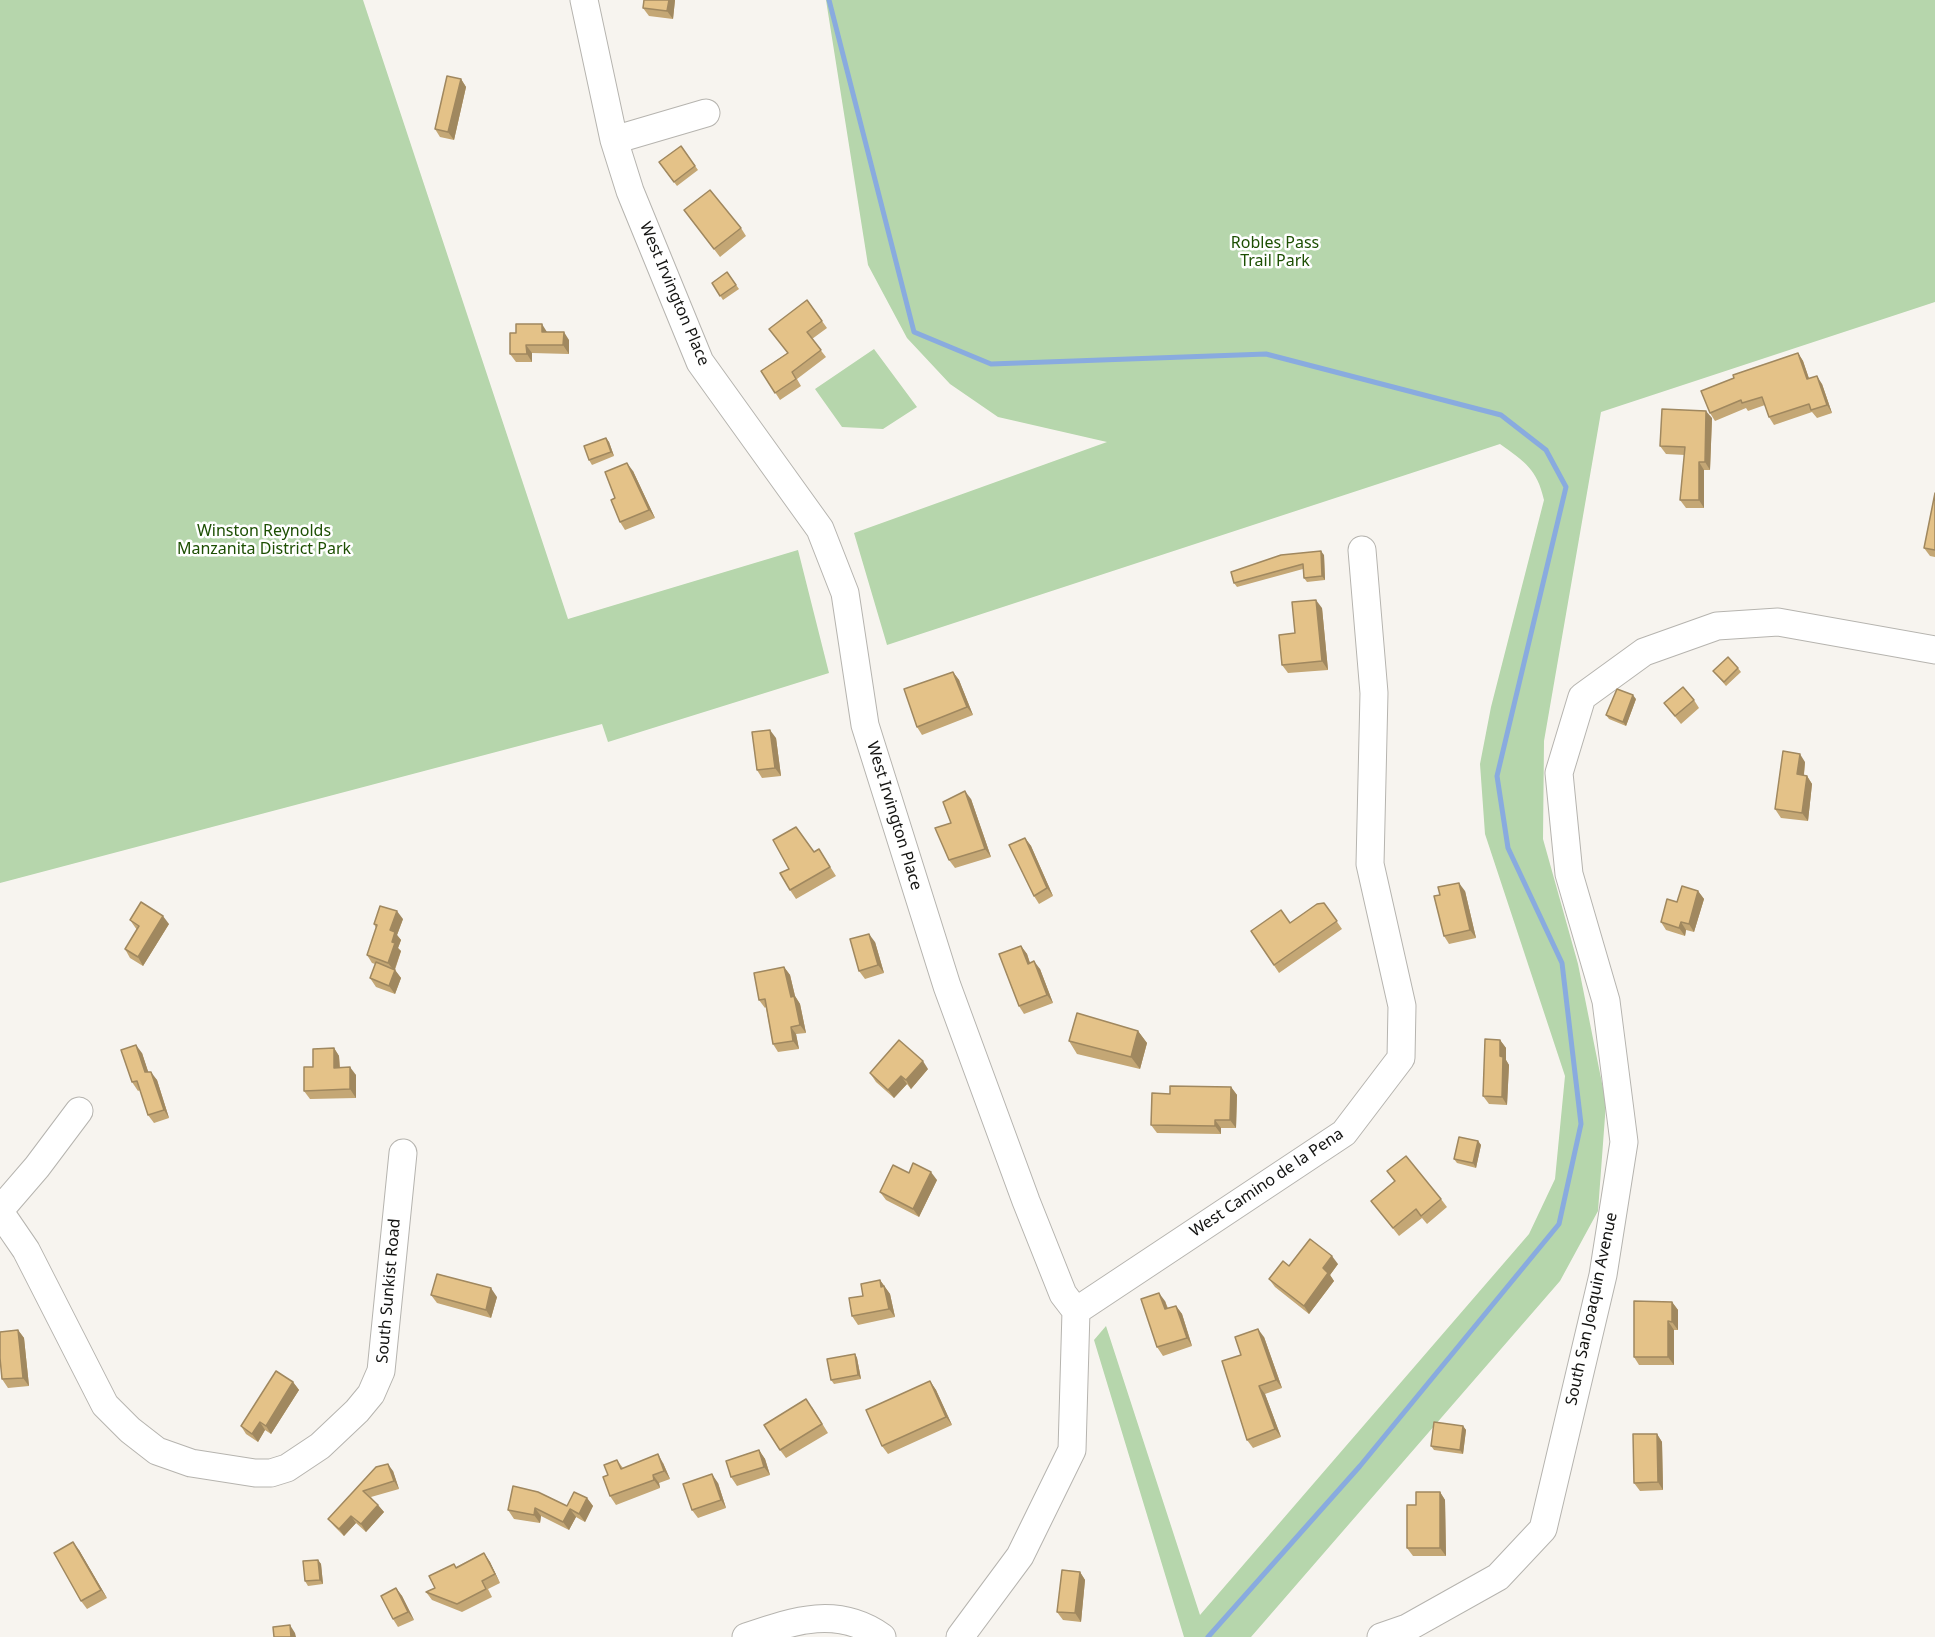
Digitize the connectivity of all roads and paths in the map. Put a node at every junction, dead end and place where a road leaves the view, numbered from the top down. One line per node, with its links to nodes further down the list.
1 (584, 0): 3 (street, West Irvington Place)
2 (706, 113): 3 (street)
3 (614, 140): 9 (street, West Irvington Place)
4 (1362, 550): 9 (street, West Camino de la Pena)
5 (1935, 650): 13 (street, South San Joaquin Avenue)
6 (79, 1111): 8 (street)
7 (403, 1154): 8 (street, South Sunkist Road)
8 (0, 1211)
9 (1076, 1311): 10 (street)
10 (955, 1636)
11 (746, 1637): 12 (street)
12 (882, 1637)
13 (1381, 1637)

